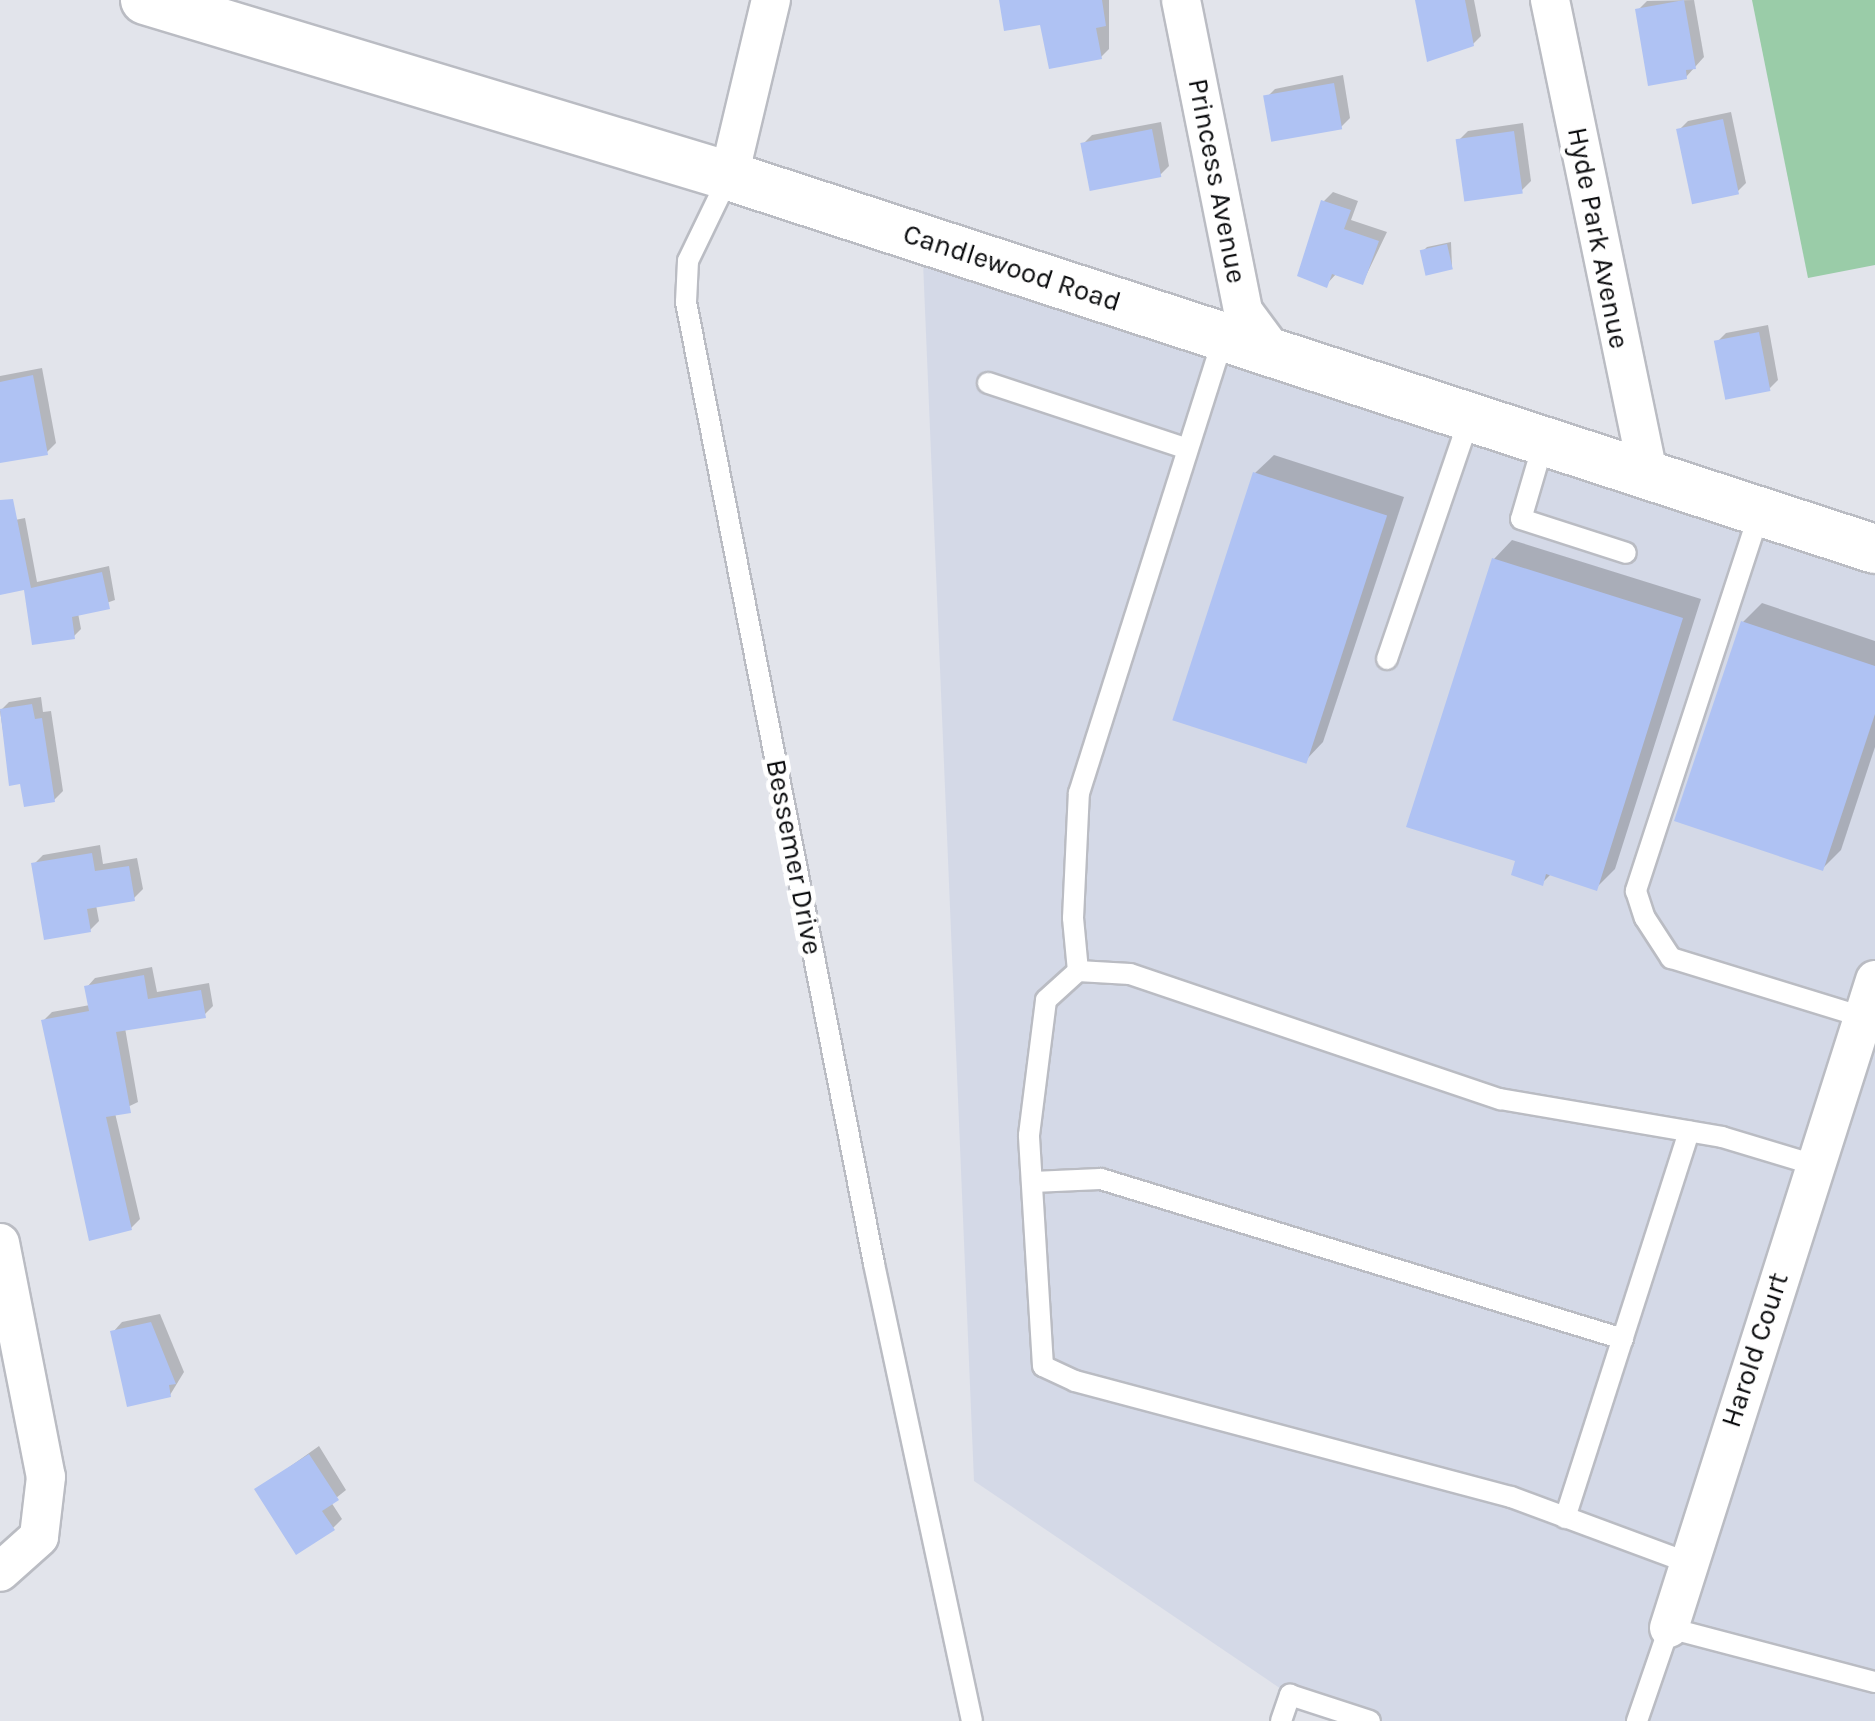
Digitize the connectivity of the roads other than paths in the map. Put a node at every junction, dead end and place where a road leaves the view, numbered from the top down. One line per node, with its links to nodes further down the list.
1 (146, 0): 5 (street, Candlewood Road)
2 (771, 0): 5 (street, Bessemer Drive)
3 (1181, 0): 7 (street, Princess Avenue)
4 (1550, 0): 12 (street, Hyde Park Avenue)
5 (730, 176): 6 (street, Candlewood Road); 30 (lane, Bessemer Drive)
6 (1224, 337): 7 (street, Candlewood Road); 10 (lane)
7 (1274, 352): 9 (street, Candlewood Road)
8 (988, 383): 10 (lane)
9 (1470, 417): 11 (street, Candlewood Road); 16 (lane)
10 (1190, 439): 17 (lane)
11 (1544, 441): 12 (street, Candlewood Road); 15 (lane)
12 (1648, 476): 13 (street, Candlewood Road)
13 (1760, 512): 14 (street, Candlewood Road); 19 (lane)
14 (1875, 549)
15 (1626, 553)
16 (1386, 659)
17 (1078, 971): 20 (lane); 22 (lane)
18 (1875, 980): 19 (street, Harold Court)
19 (1865, 1030): 21 (street, Harold Court)
20 (1689, 1131): 21 (lane); 24 (lane)
21 (1815, 1165): 26 (street, Harold Court)
22 (1032, 1182): 24 (lane); 25 (lane)
23 (0, 1243): 27 (street)
24 (1623, 1339): 25 (lane)
25 (1565, 1518): 26 (lane)
26 (1686, 1562): 28 (street, Harold Court)
27 (0, 1572)
28 (1669, 1628): 29 (lane); 33 (lane, Harold Court)
29 (1875, 1682)
30 (972, 1721)
31 (1281, 1721): 32 (lane)
32 (1370, 1721)
33 (1637, 1721)

